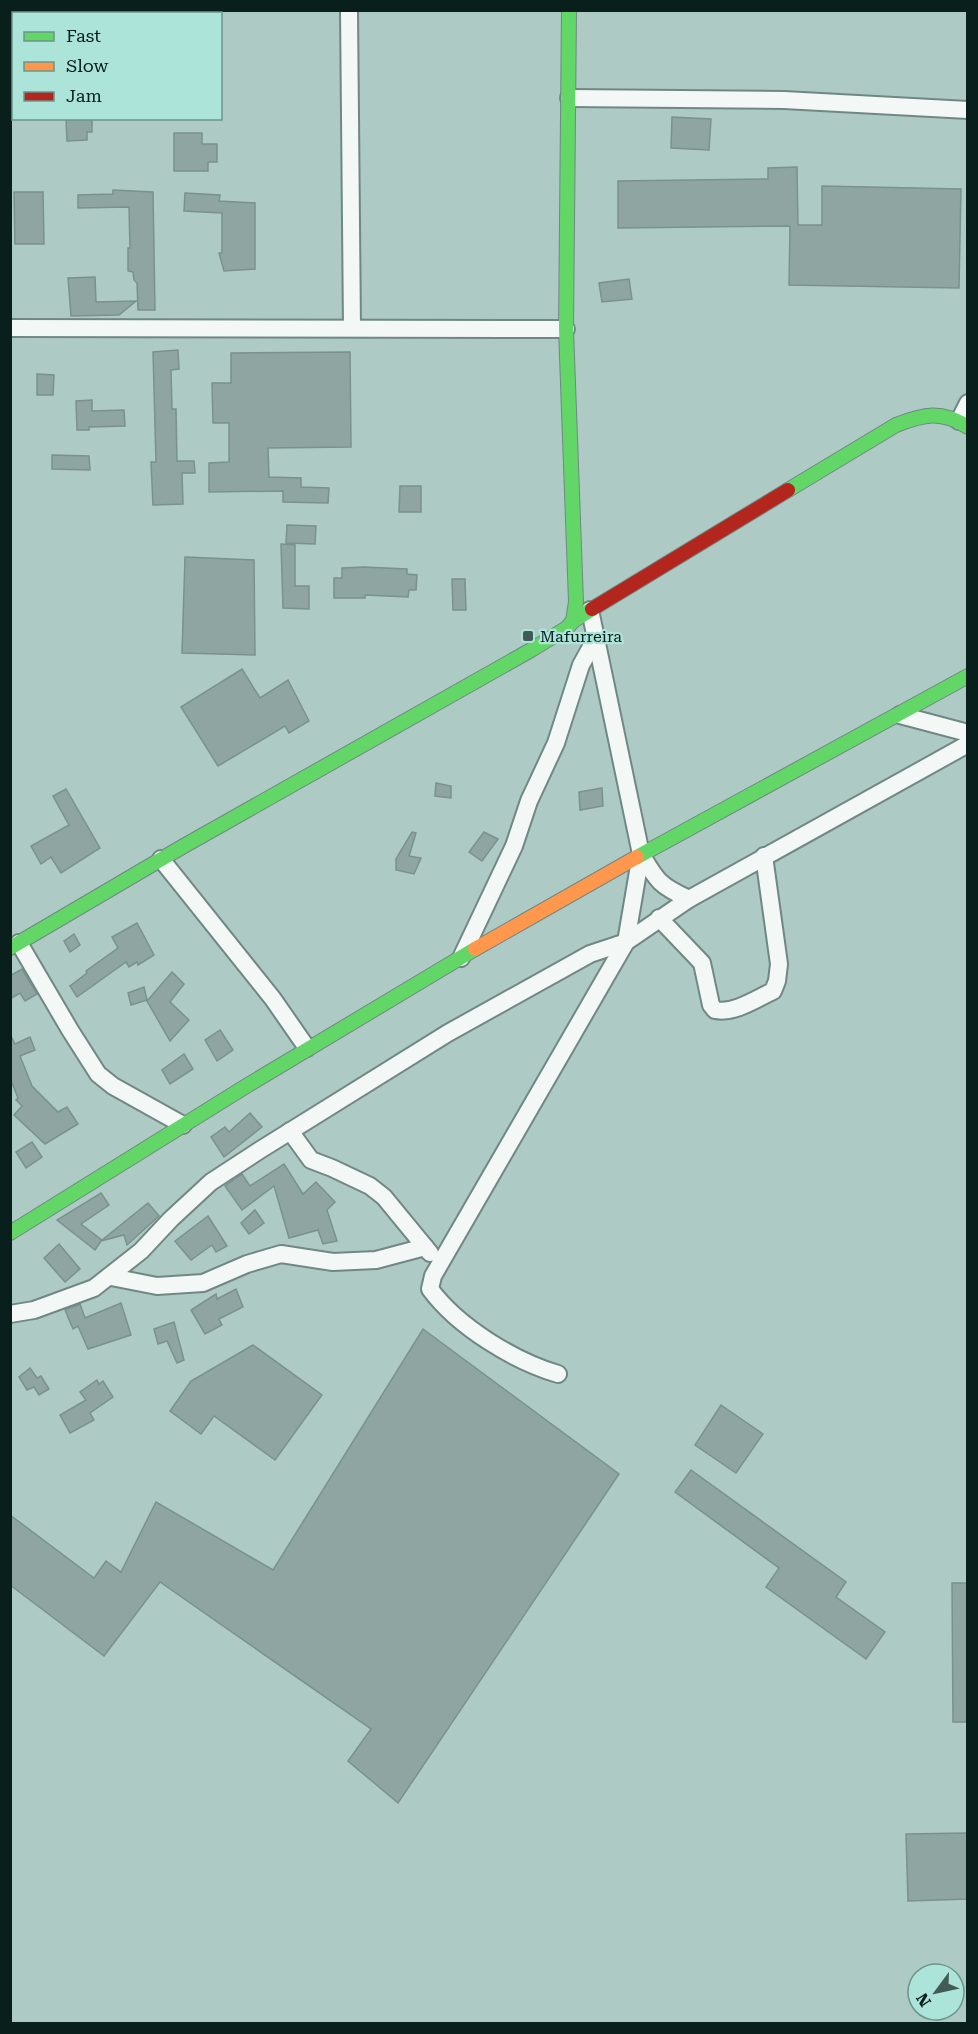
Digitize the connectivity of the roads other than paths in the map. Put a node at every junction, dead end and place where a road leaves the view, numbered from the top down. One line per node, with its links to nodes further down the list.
1 (349, 10): 6 (street)
2 (569, 10): 3 (main road)
3 (569, 98): 4 (street); 7 (main road)
4 (968, 110)
5 (10, 328): 6 (street)
6 (352, 328): 7 (street)
7 (566, 329): 11 (main road)
8 (968, 403): 9 (street)
9 (963, 424): 10 (main road)
10 (590, 610): 11 (main road); 12 (street)
11 (573, 621): 19 (main road)
12 (596, 638): 17 (street); 24 (street)
13 (968, 676): 14 (main road)
14 (900, 715): 15 (street); 17 (main road)
15 (968, 733)
16 (968, 744): 18 (street)
17 (641, 854): 20 (street); 22 (street); 24 (main road)
18 (764, 856): 20 (street); 21 (street)
19 (161, 859): 23 (main road); 25 (street)
20 (689, 899): 21 (street)
21 (659, 918): 22 (street)
22 (626, 942): 27 (street); 30 (street)
23 (15, 945): 26 (street)
24 (461, 959): 25 (main road)
25 (307, 1048): 26 (main road)
26 (183, 1125): 28 (main road)
27 (290, 1131): 29 (street); 31 (street)
28 (10, 1233)
29 (425, 1247): 30 (street); 31 (street)
30 (439, 1266): 33 (street)
31 (111, 1277): 32 (street)
32 (10, 1314)
33 (558, 1374)

